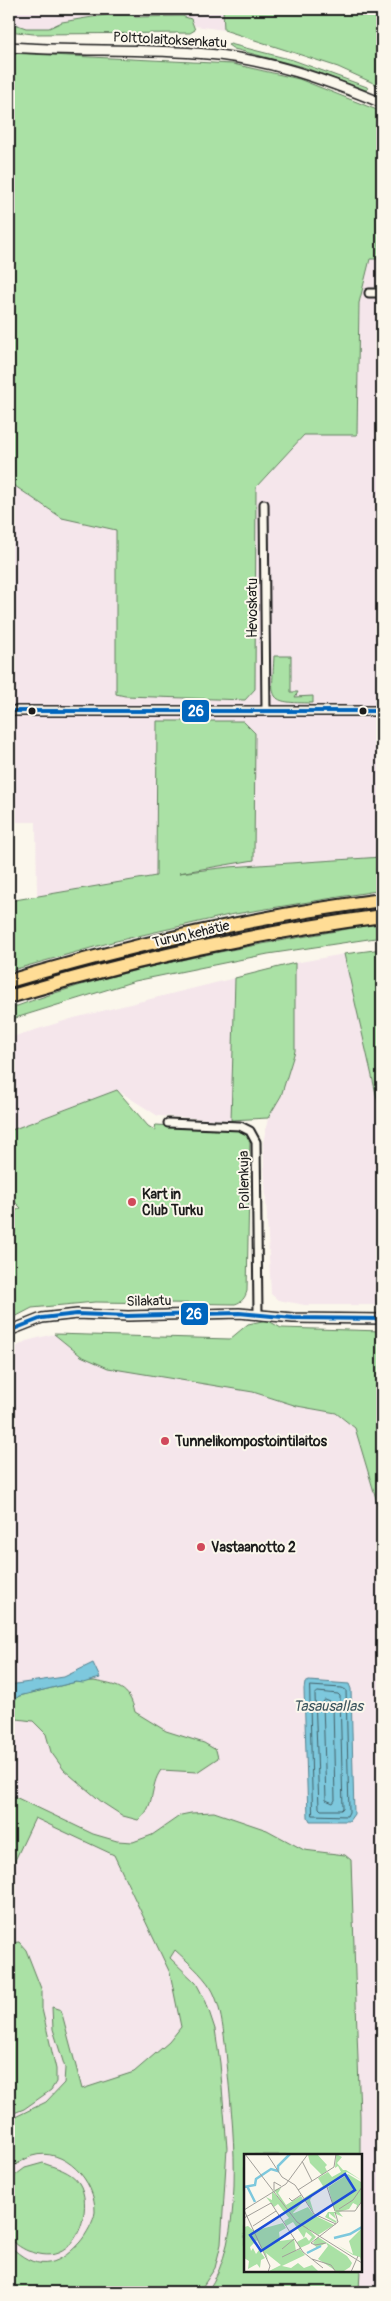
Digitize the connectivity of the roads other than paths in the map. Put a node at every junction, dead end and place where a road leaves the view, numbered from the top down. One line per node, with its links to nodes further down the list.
1 (9, 47): 2 (street, Polttolaitoksenkatu)
2 (382, 103)
3 (368, 293): 4 (street)
4 (382, 293)
5 (264, 504): 7 (street, Hevoskatu)
6 (9, 711): 7 (street)
7 (266, 711): 8 (street)
8 (382, 712)
9 (382, 900): 11 (highway, Turun kehätie)
10 (382, 916): 12 (highway, Turun kehätie)
11 (9, 981)
12 (9, 997)
13 (168, 1123): 14 (street, Pollenkuja)
14 (258, 1314): 15 (street, Silakatu); 16 (street, Silakatu)
15 (382, 1319)
16 (9, 1330)

